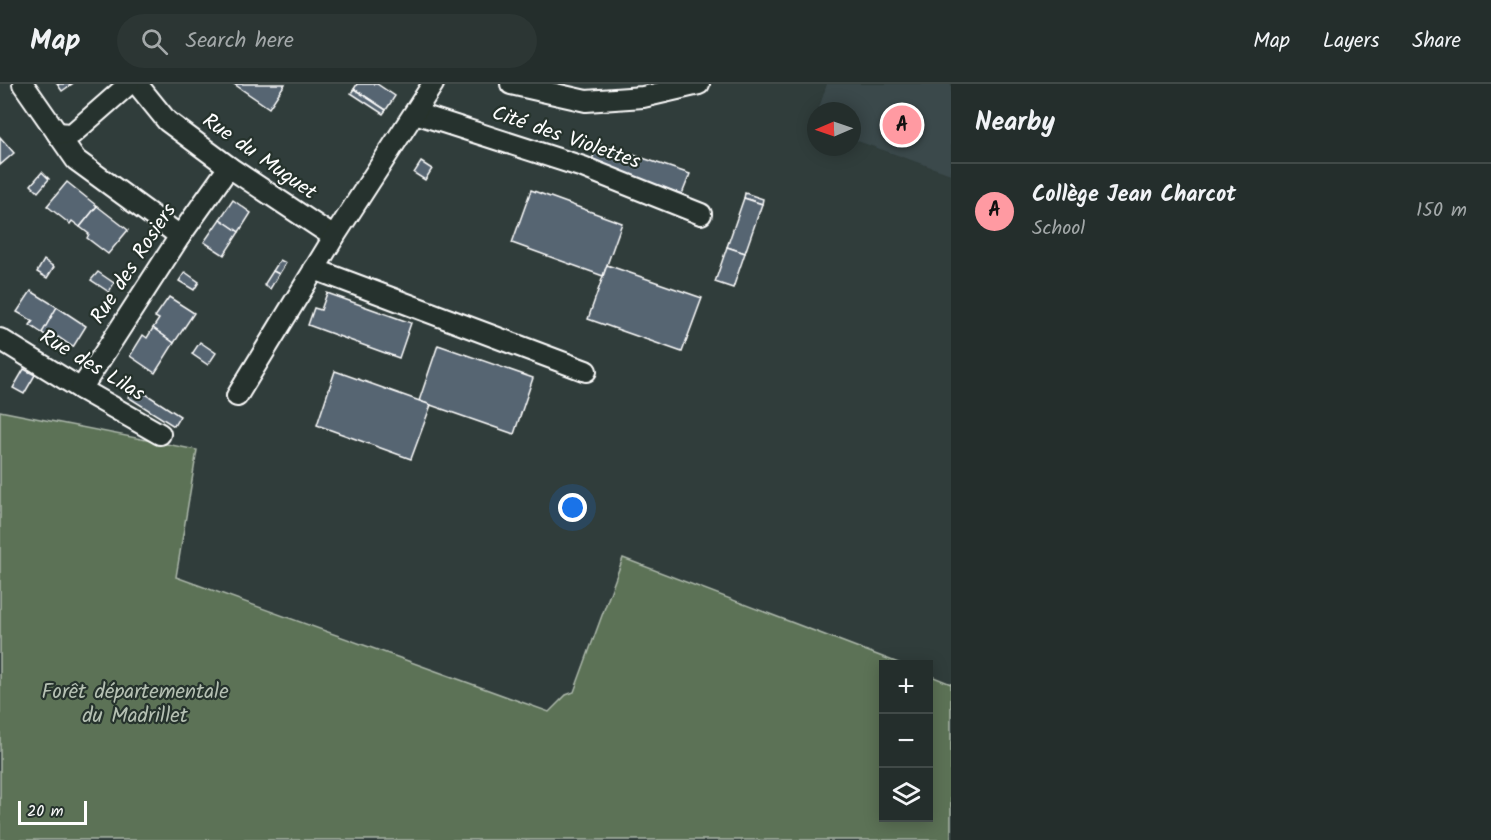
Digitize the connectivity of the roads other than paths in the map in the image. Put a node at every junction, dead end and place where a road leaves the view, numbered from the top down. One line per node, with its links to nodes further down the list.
1 (23, 84): 8 (street)
2 (129, 84): 8 (street)
3 (137, 84): 9 (street, Rue du Muguet)
4 (433, 84): 7 (street)
5 (512, 84): 6 (street)
6 (699, 84)
7 (415, 112): 10 (street, Cité des Violettes); 12 (street)
8 (57, 133): 11 (street)
9 (229, 167): 11 (street, Rue des Rosiers); 12 (street, Rue du Muguet)
10 (701, 214)
11 (180, 236): 16 (street, Rue des Rosiers)
12 (334, 237): 13 (street)
13 (314, 269): 15 (street); 17 (street)
14 (0, 339): 16 (street, Rue des Lilas)
15 (586, 370)
16 (81, 389): 18 (street, Rue des Lilas)
17 (237, 396)
18 (160, 434)

